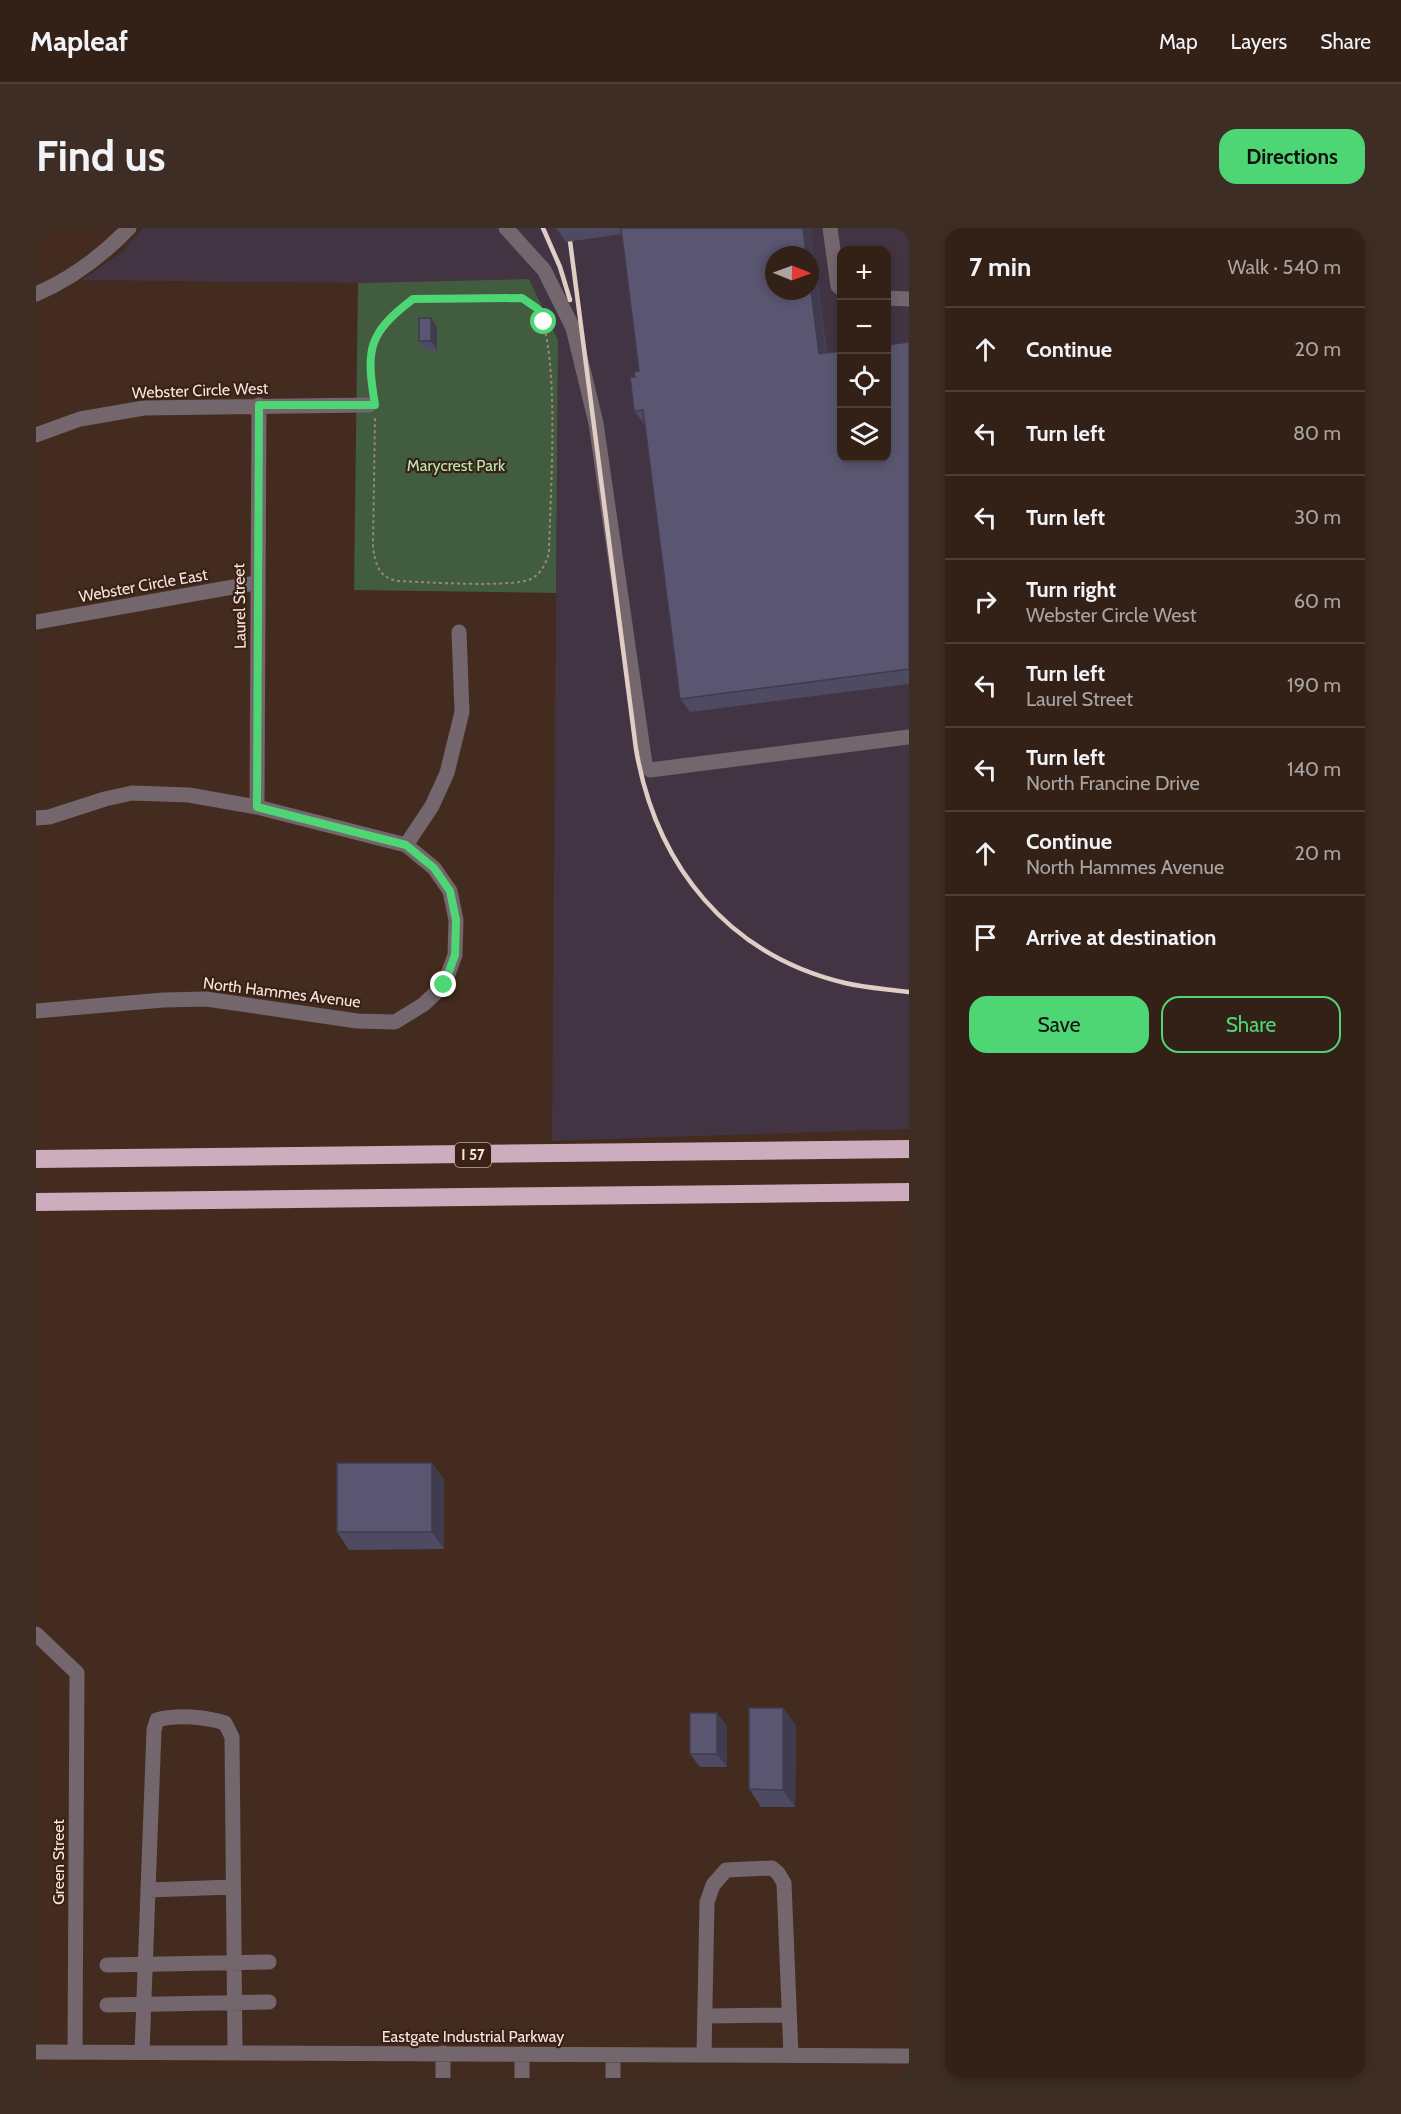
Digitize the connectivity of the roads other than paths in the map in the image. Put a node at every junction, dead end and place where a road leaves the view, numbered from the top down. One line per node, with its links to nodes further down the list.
1 (129, 228): 5 (street)
2 (506, 228): 14 (street)
3 (830, 228): 4 (street)
4 (837, 279)
5 (36, 294)
6 (891, 298): 7 (street)
7 (909, 299)
8 (259, 405): 9 (street, Webster Circle West); 10 (street, Webster Circle West); 11 (street, Laurel Street)
9 (372, 405)
10 (36, 435)
11 (256, 583): 12 (street, Webster Circle East); 15 (street, Laurel Street)
12 (36, 622)
13 (459, 632): 17 (street)
14 (909, 736)
15 (257, 807): 16 (street); 17 (street)
16 (36, 818)
17 (406, 845): 18 (street, North Hammes Avenue)
18 (36, 1011)
19 (909, 1149): 20 (highway, I 57)
20 (36, 1158)
21 (909, 1192): 22 (highway)
22 (36, 1202)
23 (36, 1634): 37 (street, Green Street)
24 (233, 1887): 25 (street); 25 (street); 27 (street)
25 (148, 1890): 29 (street)
26 (269, 1962): 27 (street)
27 (234, 1964): 29 (street); 31 (street)
28 (108, 1965): 29 (street)
29 (146, 1965): 32 (street)
30 (269, 2002): 31 (street)
31 (234, 2003): 32 (street); 39 (street)
32 (144, 2004): 33 (street); 38 (street)
33 (107, 2005)
34 (789, 2015): 35 (street); 35 (street); 44 (street)
35 (705, 2016): 43 (street)
36 (36, 2052): 37 (street, Eastgate Industrial Parkway)
37 (75, 2052): 38 (street, Eastgate Industrial Parkway)
38 (142, 2052): 39 (street, Eastgate Industrial Parkway)
39 (235, 2052): 40 (street, Eastgate Industrial Parkway)
40 (443, 2054): 41 (street, Eastgate Industrial Parkway); 46 (street)
41 (522, 2054): 42 (street, Eastgate Industrial Parkway); 47 (street)
42 (613, 2055): 43 (street, Eastgate Industrial Parkway); 48 (street)
43 (704, 2055): 44 (street, Eastgate Industrial Parkway)
44 (791, 2055): 45 (street, Eastgate Industrial Parkway)
45 (909, 2056)
46 (443, 2078)
47 (522, 2078)
48 (613, 2078)

